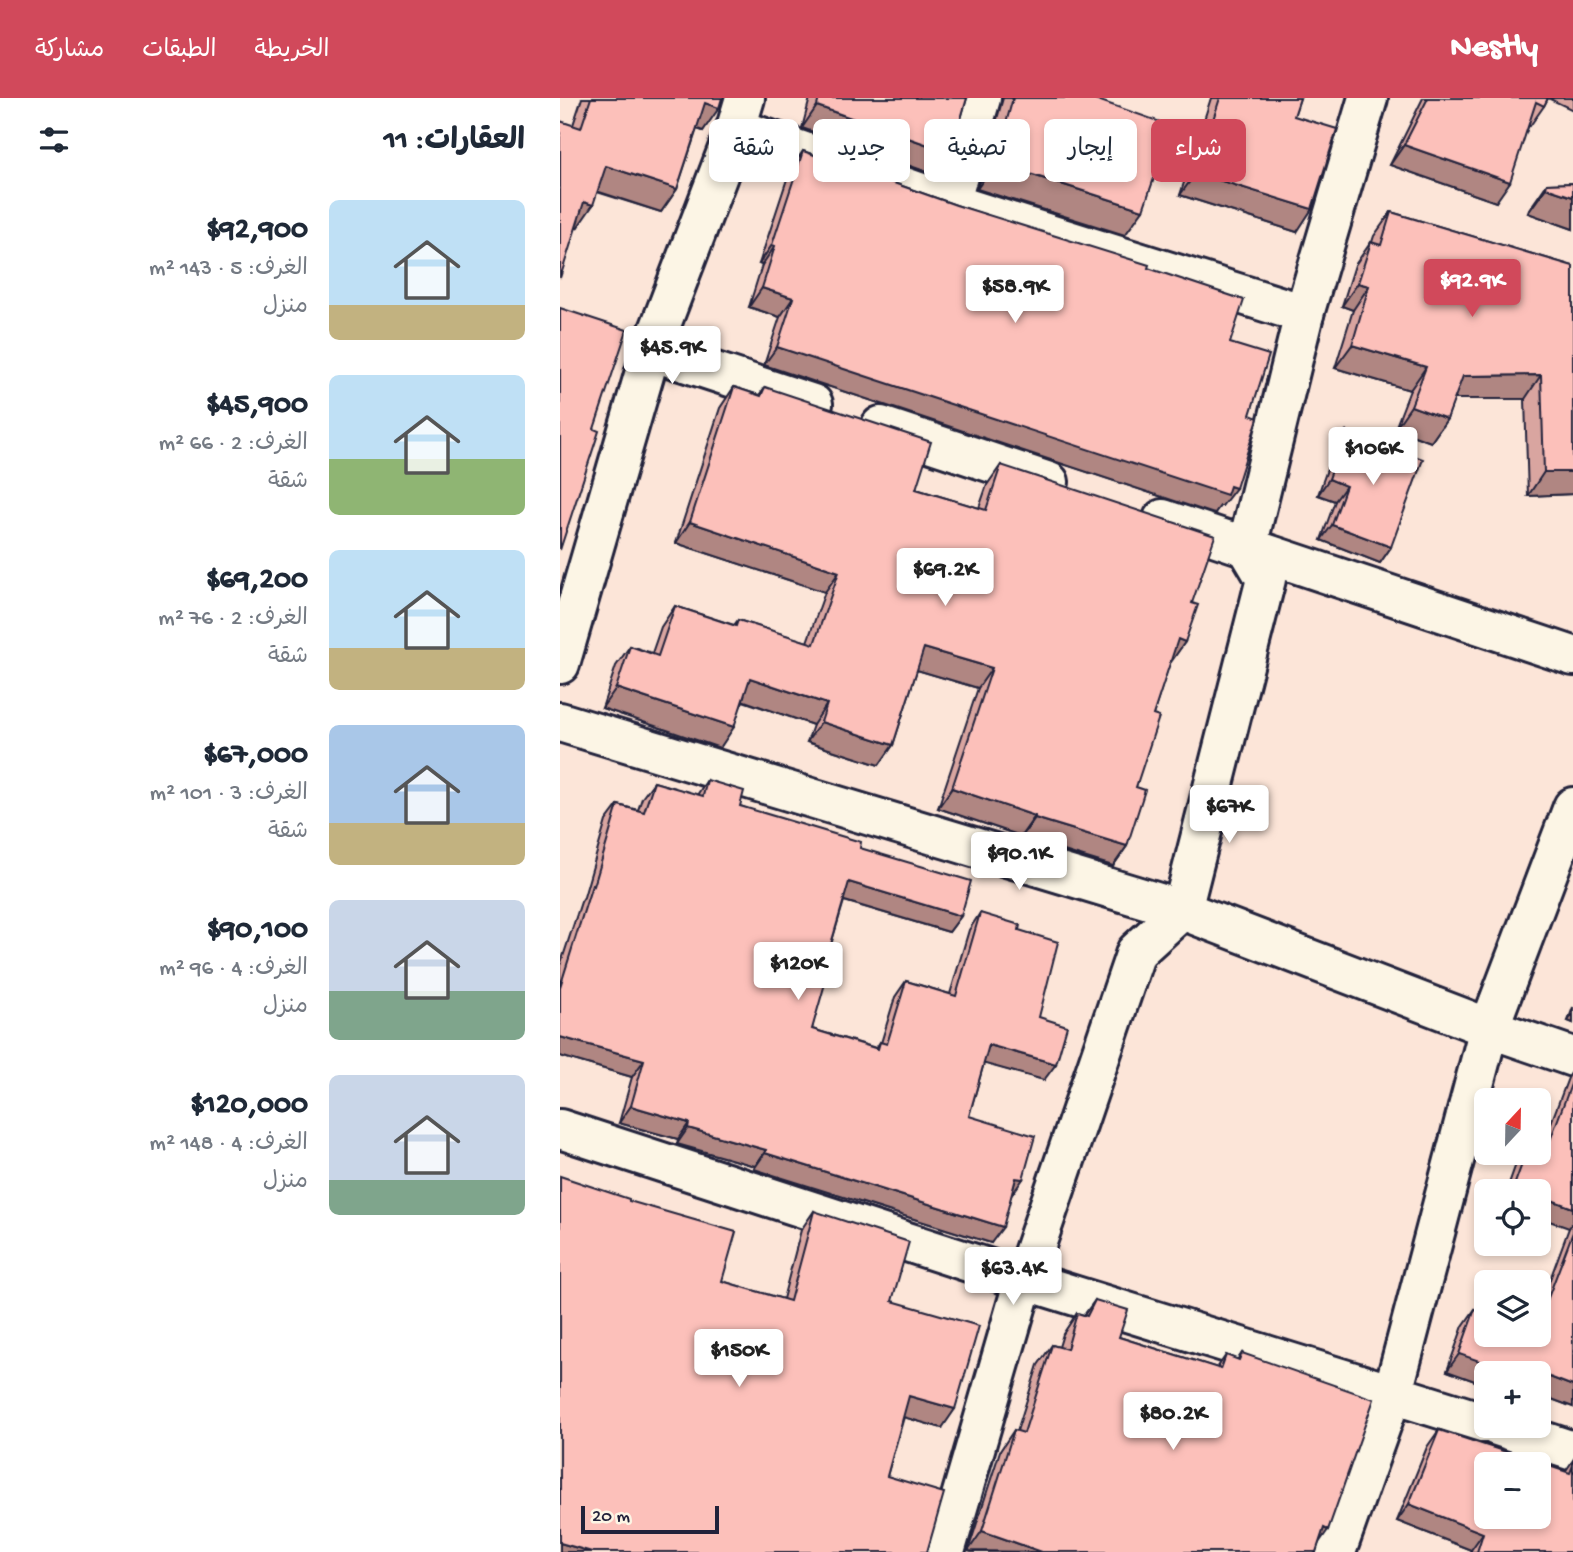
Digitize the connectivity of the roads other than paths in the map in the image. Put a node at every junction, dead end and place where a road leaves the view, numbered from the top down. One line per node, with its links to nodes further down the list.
1 (981, 98): 4 (street)
2 (1368, 98): 5 (street)
3 (740, 113): 4 (street); 6 (street)
4 (950, 203): 5 (street)
5 (1304, 314): 9 (street)
6 (651, 351): 7 (street); 11 (street)
7 (1088, 495)
8 (1128, 508): 9 (street)
9 (1247, 547): 10 (street); 14 (street)
10 (1573, 656)
11 (560, 664)
12 (560, 722): 14 (street)
13 (1573, 807): 15 (street)
14 (1182, 910): 15 (street); 18 (street)
15 (1489, 1028): 16 (street); 19 (street)
16 (1573, 1057)
17 (560, 1129): 18 (street)
18 (1024, 1280): 19 (street); 23 (street)
19 (1393, 1392): 20 (street); 24 (street)
20 (1474, 1419)
21 (1533, 1438): 22 (street)
22 (1573, 1451)
23 (944, 1552)
24 (1336, 1552)

